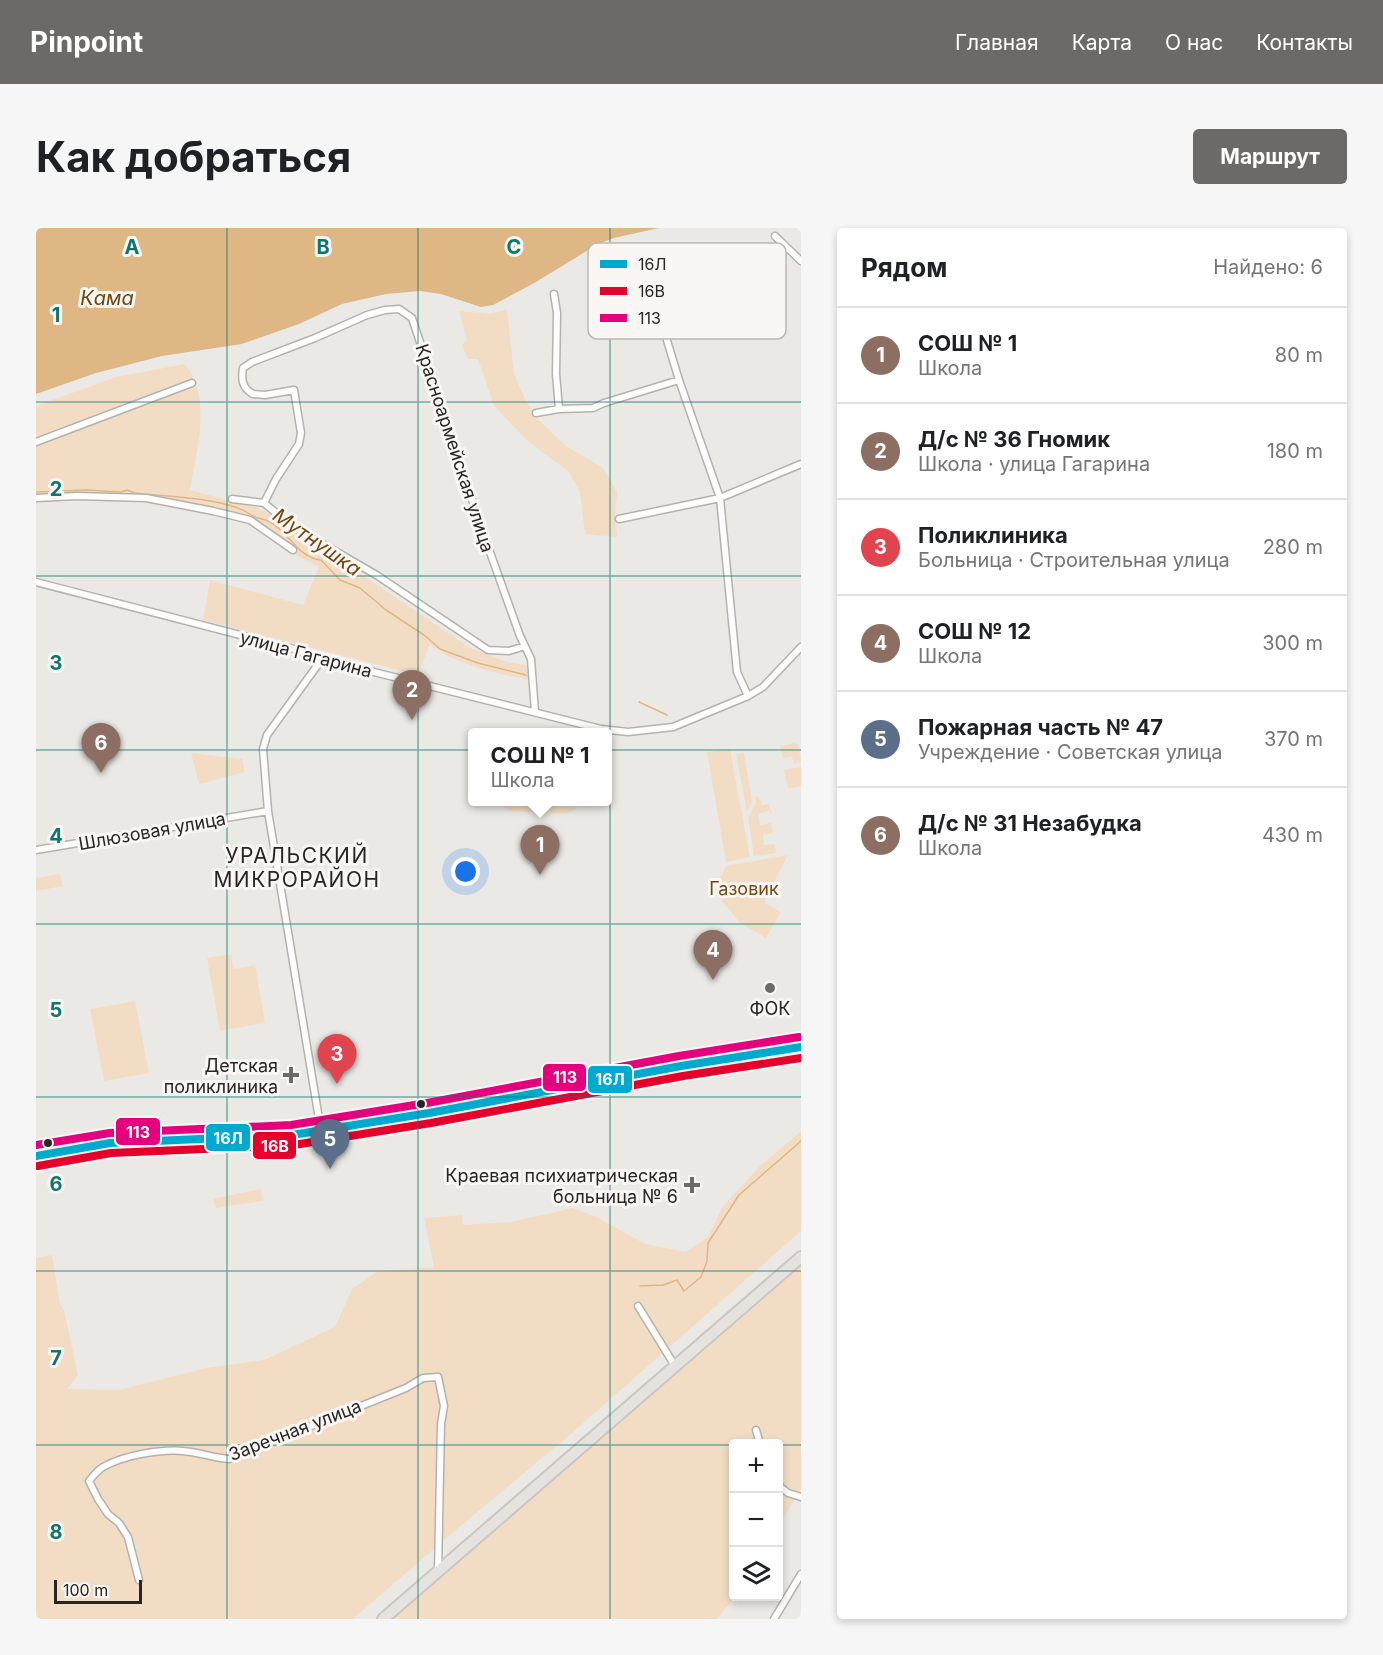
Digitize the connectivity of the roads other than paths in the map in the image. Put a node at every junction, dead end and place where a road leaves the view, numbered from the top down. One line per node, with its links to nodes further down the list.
1 (775, 236): 2 (street)
2 (782, 243)
3 (786, 247): 4 (street)
4 (801, 261)
5 (554, 294): 9 (street)
6 (667, 339): 7 (street)
7 (680, 380): 9 (street); 14 (street)
8 (192, 383): 11 (street)
9 (559, 409): 10 (street)
10 (536, 413)
11 (36, 442)
12 (801, 464): 14 (street)
13 (36, 498): 18 (street)
14 (720, 498): 17 (street); 23 (street)
15 (232, 499): 16 (street)
16 (264, 503): 20 (street); 20 (street, Красноармейская улица)
17 (619, 519)
18 (293, 550)
19 (36, 582): 22 (street, улица Гагарина)
20 (525, 646): 24 (street)
21 (801, 647): 23 (street, улица Гагарина)
22 (322, 660): 24 (street, улица Гагарина); 27 (street)
23 (748, 696): 26 (street, улица Гагарина)
24 (535, 712): 25 (street, улица Гагарина)
25 (597, 728)
26 (612, 730)
27 (268, 811): 28 (street, Шлюзовая улица); 30 (street)
28 (36, 850)
29 (801, 1047): 30 (main road)
30 (321, 1131): 31 (main road)
31 (36, 1156)
32 (801, 1257): 34 (main road)
33 (638, 1306): 34 (street)
34 (675, 1366): 39 (main road)
35 (756, 1430): 36 (street)
36 (759, 1439)
37 (783, 1489): 38 (street)
38 (801, 1497)
39 (438, 1572): 41 (street, Заречная улица); 42 (main road)
40 (801, 1574): 43 (street)
41 (139, 1580)
42 (383, 1619)
43 (774, 1619)

